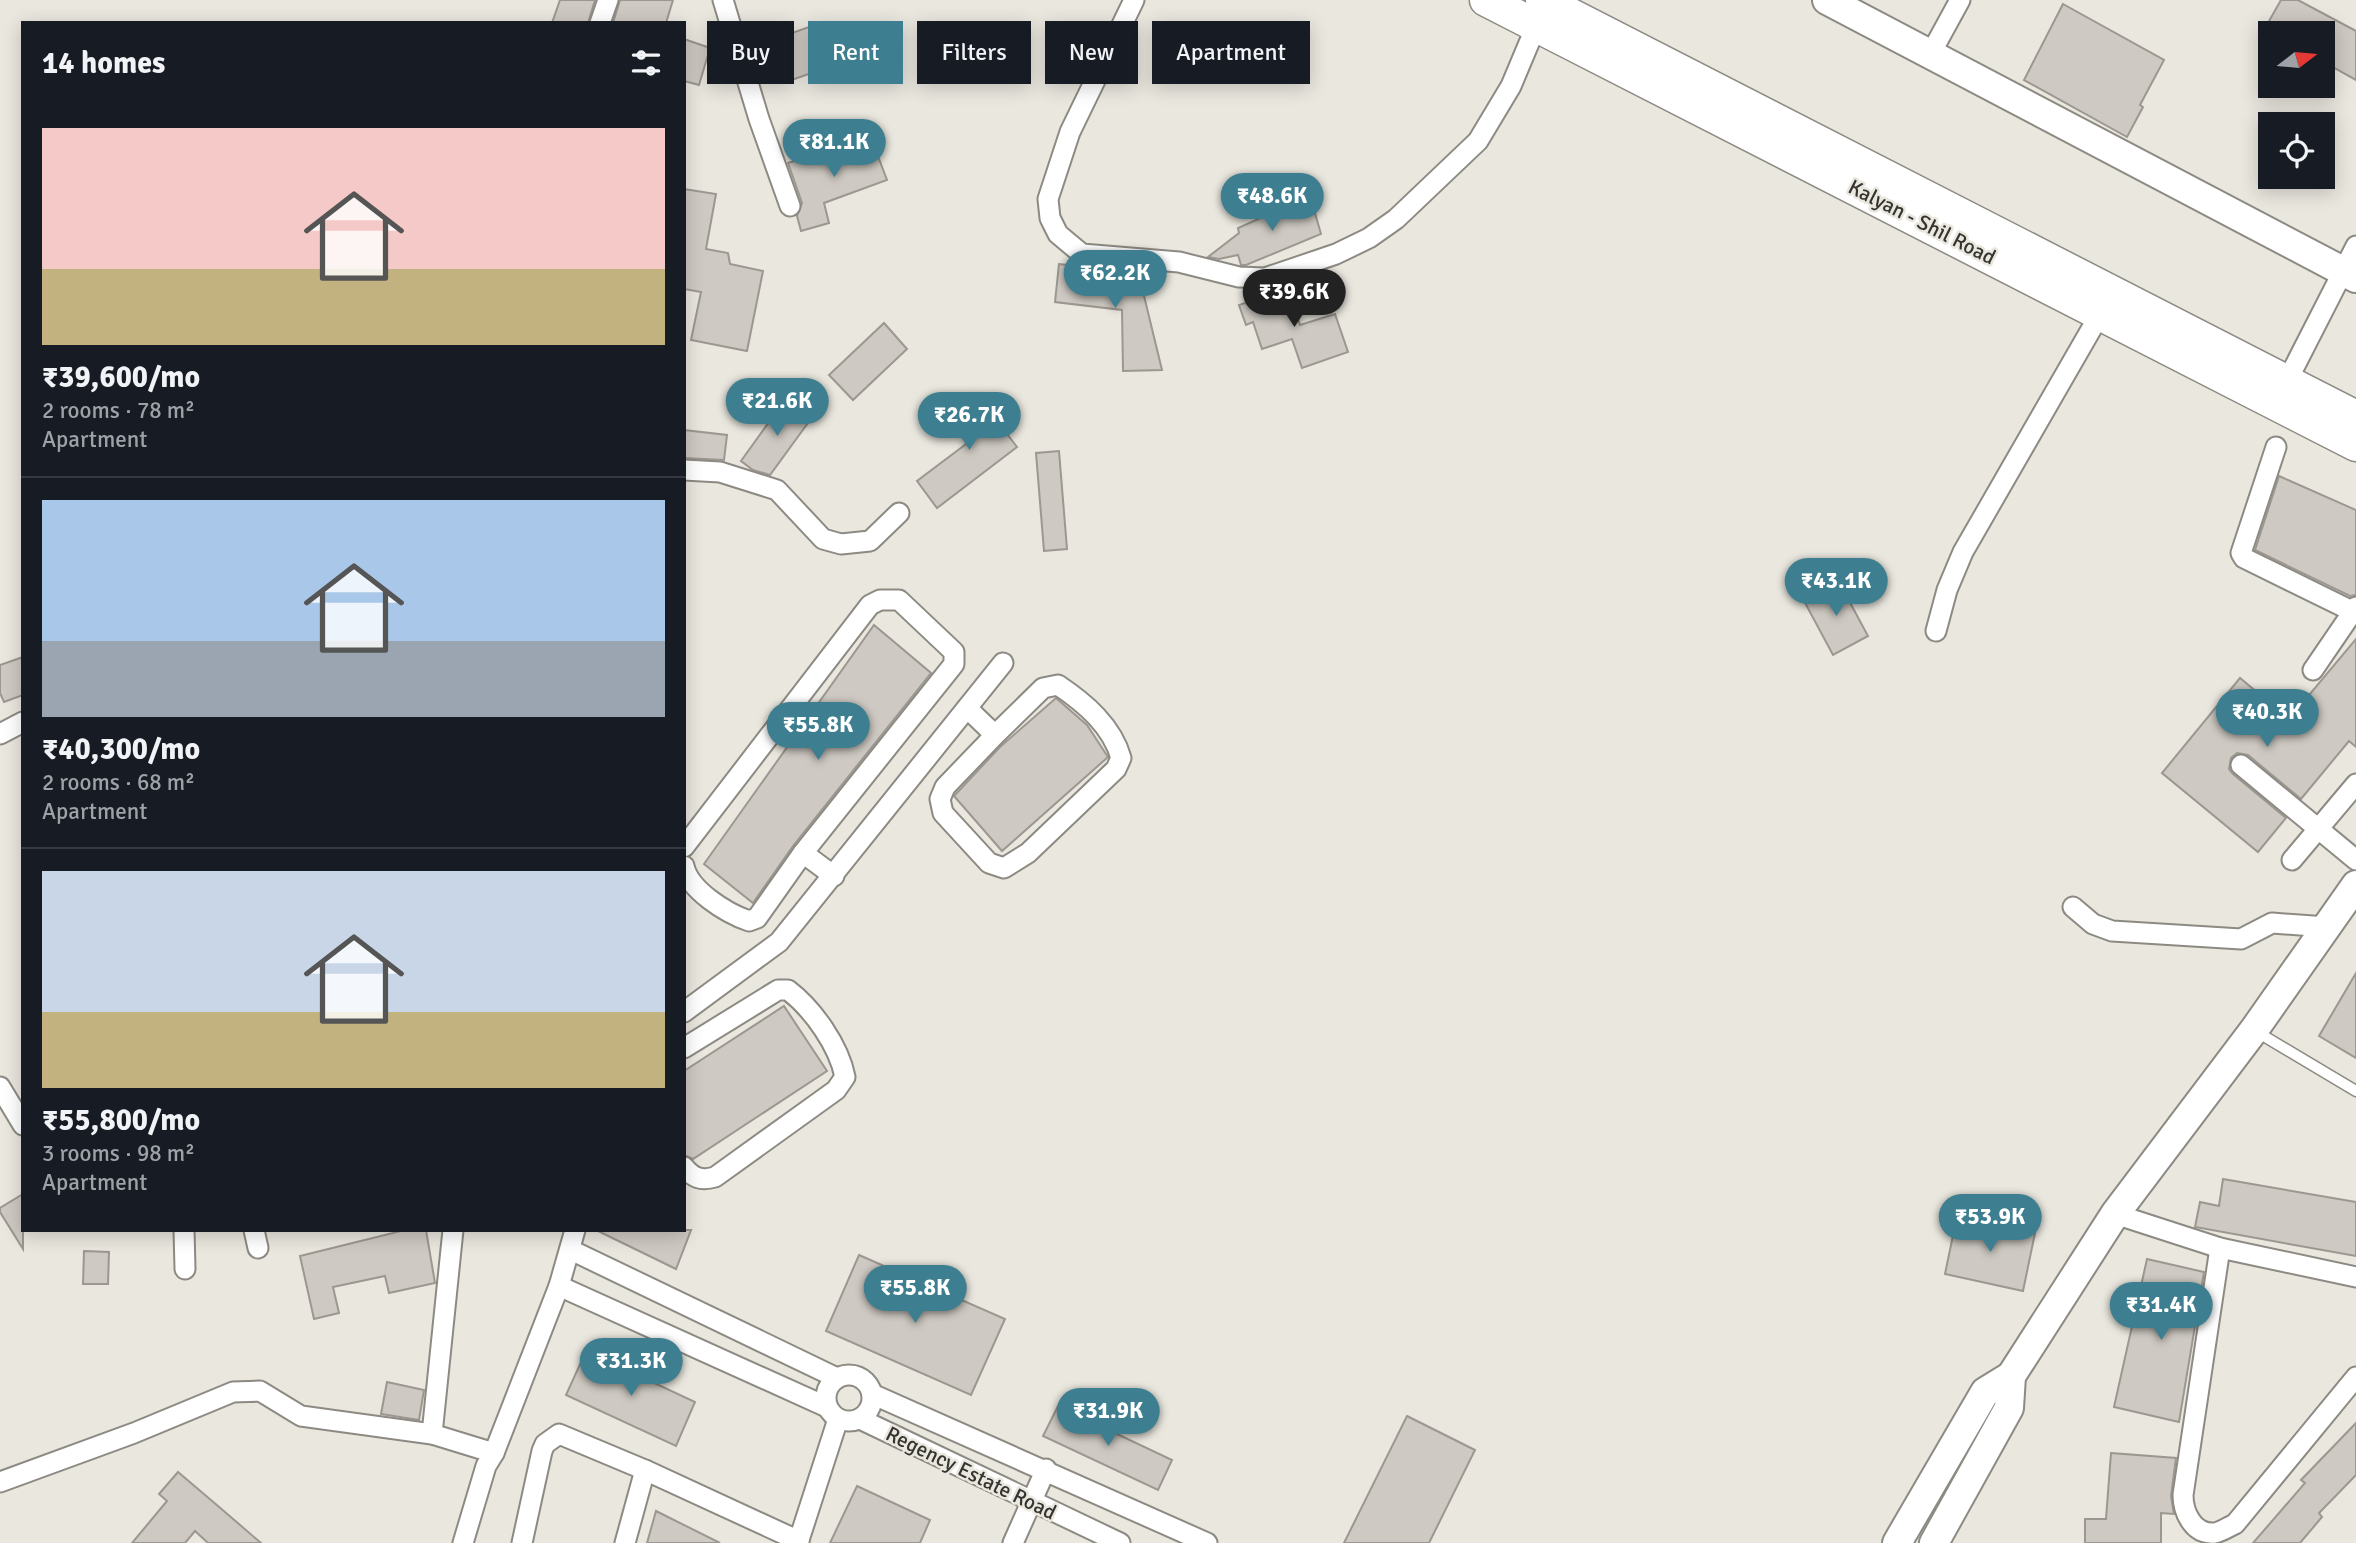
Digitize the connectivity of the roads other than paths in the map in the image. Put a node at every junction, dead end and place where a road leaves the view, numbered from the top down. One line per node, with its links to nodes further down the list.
1 (608, 0): 8 (street)
2 (723, 0): 10 (street)
3 (1134, 0): 7 (street)
4 (1486, 0): 7 (main road, Kalyan - Shil Road)
5 (1826, 0): 9 (street)
6 (1960, 0): 9 (street)
7 (1540, 12): 13 (main road, Kalyan - Shil Road); 14 (main road, Kalyan - Shil Road)
8 (601, 21)
9 (1931, 53): 12 (street)
10 (790, 206)
11 (2356, 246): 12 (street)
12 (2349, 274): 14 (street)
13 (2100, 314): 14 (main road, Kalyan - Shil Road); 21 (street)
14 (2281, 393): 15 (main road, Kalyan - Shil Road); 16 (main road, Kalyan - Shil Road)
15 (2356, 417)
16 (2356, 445)
17 (2276, 447): 20 (street)
18 (686, 470): 19 (street)
19 (899, 513)
20 (2355, 610): 23 (street)
21 (1936, 632)
22 (1003, 663): 24 (street)
23 (2312, 670)
24 (967, 708): 27 (street); 36 (street)
25 (21, 723): 26 (street)
26 (0, 734)
27 (995, 735): 27 (street)
28 (2241, 765): 30 (street)
29 (2356, 784): 30 (street)
30 (2318, 829): 33 (street); 34 (street)
31 (686, 844): 32 (street)
32 (803, 853): 35 (street); 36 (street)
33 (2292, 860)
34 (2356, 860)
35 (686, 874)
36 (834, 876): 40 (street)
37 (2356, 886): 39 (street)
38 (2073, 907): 39 (street)
39 (2327, 927): 42 (street)
40 (691, 1008): 41 (street)
41 (715, 1029): 43 (street); 47 (street)
42 (2254, 1030): 45 (lane); 48 (street)
43 (686, 1047)
44 (0, 1087): 46 (street)
45 (2356, 1091)
46 (21, 1122)
47 (686, 1169)
48 (2115, 1214): 52 (street); 57 (street)
49 (184, 1232): 54 (street)
50 (453, 1232): 63 (street)
51 (575, 1232): 53 (street)
52 (2220, 1248): 55 (street); 58 (street)
53 (571, 1250): 56 (street); 59 (street)
54 (185, 1269)
55 (2356, 1277)
56 (559, 1286): 61 (street); 64 (street)
57 (2011, 1376): 76 (street); 77 (street)
58 (2356, 1377)
59 (837, 1378): 60 (street); 61 (street)
60 (872, 1394): 62 (street); 65 (street, Regency Estate Road)
61 (833, 1413): 62 (street); 69 (street)
62 (860, 1419): 68 (street, Regency Estate Road)
63 (432, 1434): 64 (street); 67 (street)
64 (494, 1453): 70 (street)
65 (1046, 1469): 68 (street); 75 (street, Regency Estate Road)
66 (645, 1470): 69 (street); 71 (street); 72 (street)
67 (0, 1482)
68 (1032, 1503): 73 (street); 74 (street, Regency Estate Road)
69 (798, 1542)
70 (463, 1543)
71 (522, 1543)
72 (625, 1543)
73 (1013, 1543)
74 (1120, 1543)
75 (1207, 1543)
76 (1897, 1543)
77 (1934, 1543)

